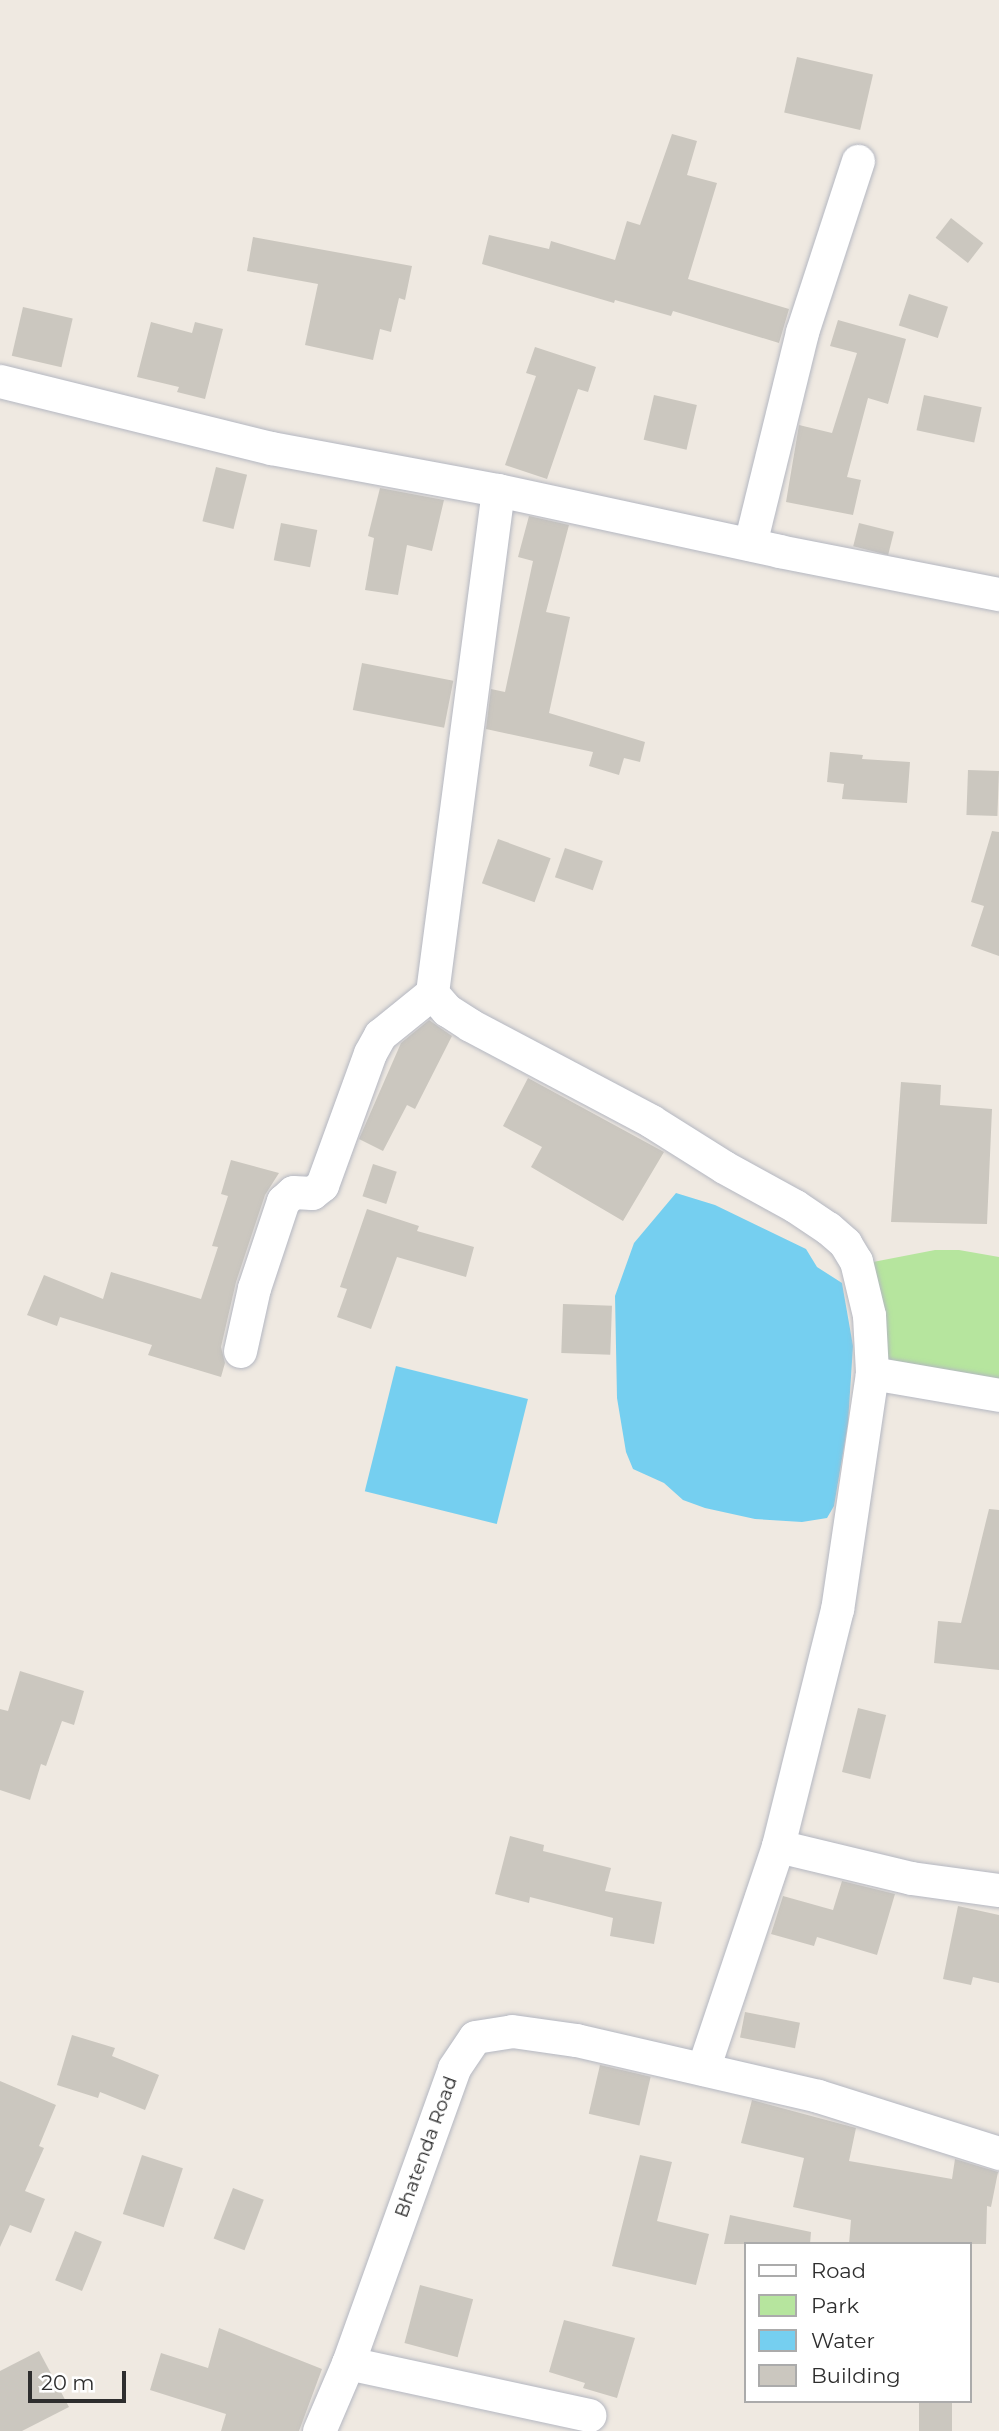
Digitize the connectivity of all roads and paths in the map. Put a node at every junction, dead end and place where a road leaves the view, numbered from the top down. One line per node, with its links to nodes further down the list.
1 (858, 161): 4 (street)
2 (0, 381): 3 (street)
3 (498, 490): 4 (street); 6 (street)
4 (750, 544): 5 (street)
5 (999, 594)
6 (432, 992): 7 (street); 8 (street)
7 (240, 1352)
8 (872, 1373): 9 (street); 10 (street)
9 (999, 1395)
10 (778, 1846): 11 (street); 12 (street)
11 (999, 1889)
12 (704, 2069): 13 (street, Bhatenda Road); 14 (street, Bhatenda Road)
13 (999, 2153)
14 (348, 2363): 15 (street); 16 (street, Bhatenda Road)
15 (589, 2415)
16 (319, 2431)

